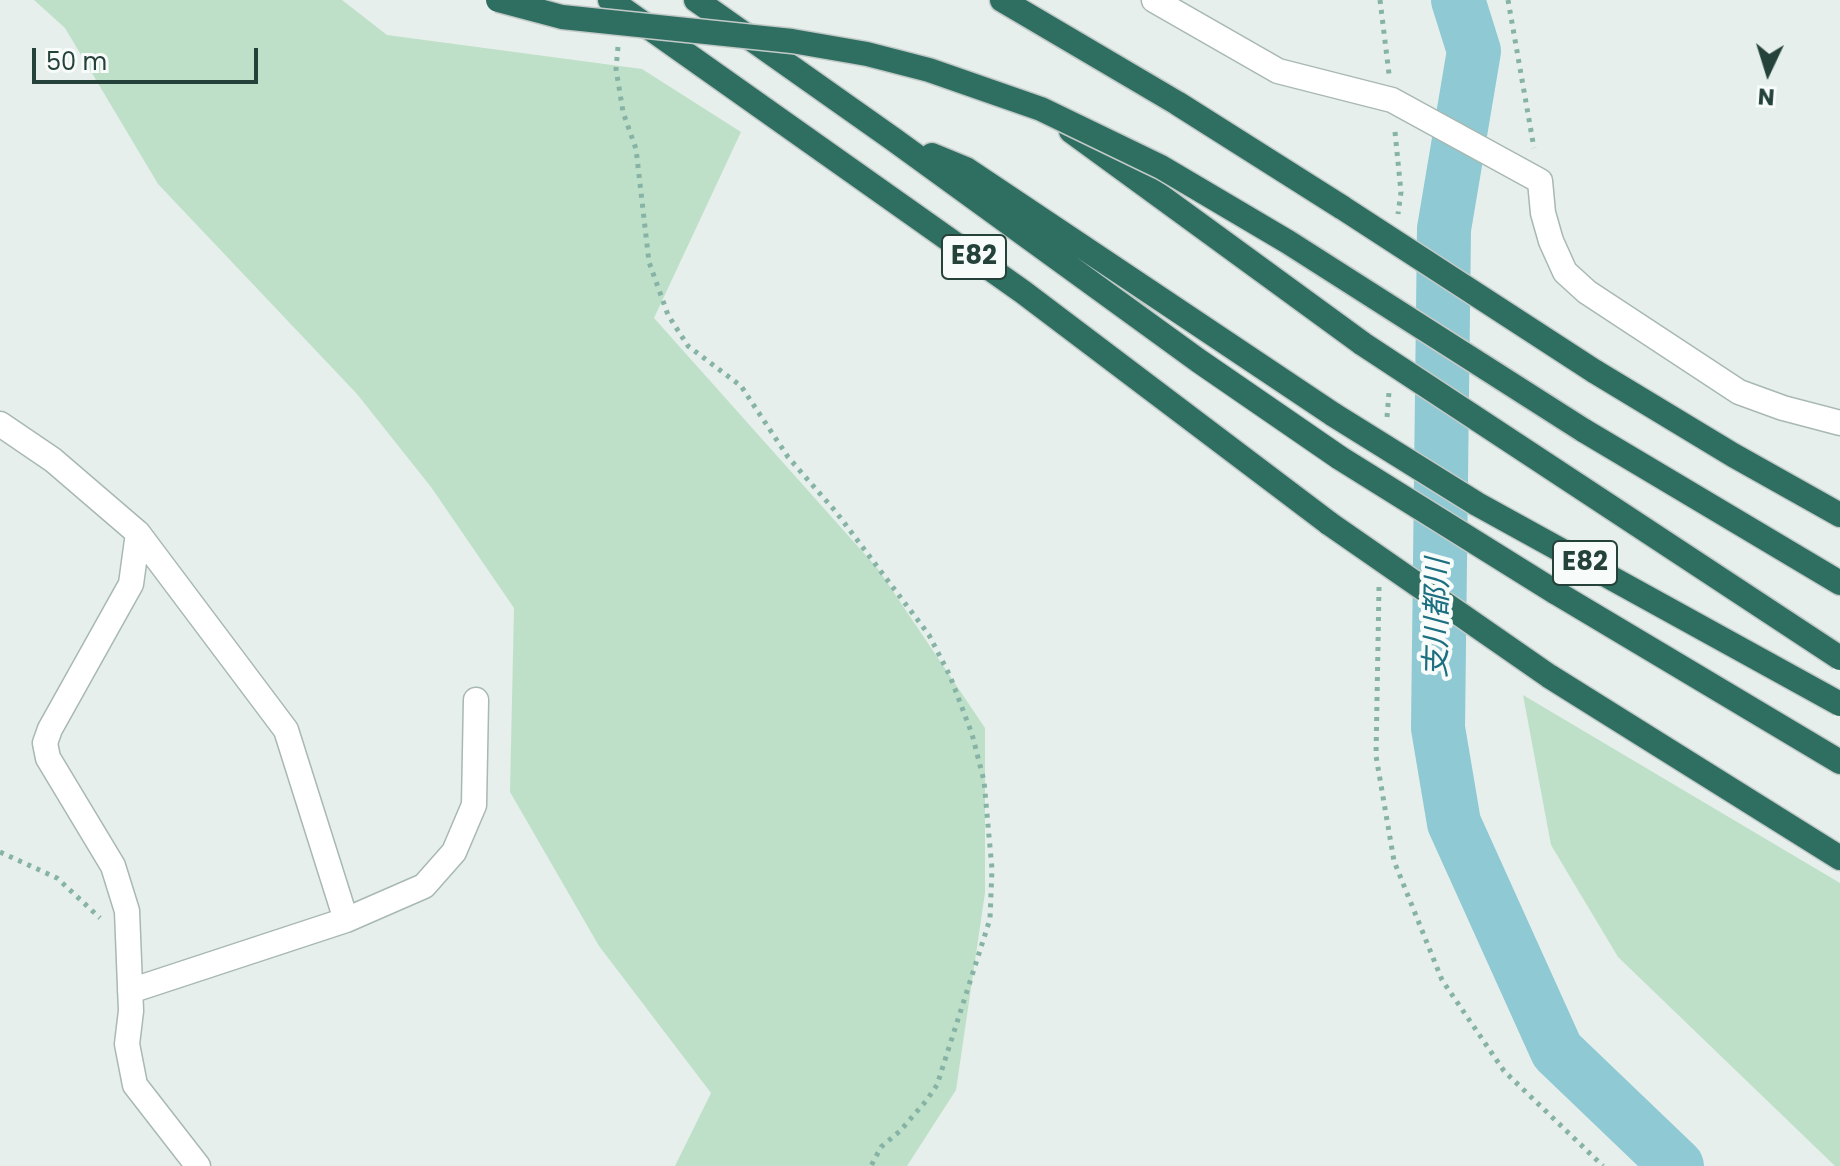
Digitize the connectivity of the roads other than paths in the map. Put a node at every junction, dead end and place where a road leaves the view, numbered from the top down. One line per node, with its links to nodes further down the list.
1 (498, 0): 6 (highway, E82, bridge)
2 (610, 0): 17 (highway, E82, bridge)
3 (696, 0): 7 (highway, E82)
4 (1002, 0): 10 (highway, bridge)
5 (1154, 0): 8 (street)
6 (1041, 109): 12 (highway, bridge); 13 (highway, E82, bridge)
7 (893, 139): 15 (highway, E82, bridge); 16 (highway, E82, bridge)
8 (1840, 423)
9 (0, 424): 11 (street)
10 (1840, 515)
11 (138, 533): 18 (street); 19 (street)
12 (1840, 583)
13 (1840, 658)
14 (476, 700): 18 (street)
15 (1840, 704)
16 (1840, 762)
17 (1840, 858)
18 (346, 920): 19 (street)
19 (130, 991): 20 (street)
20 (198, 1166)

